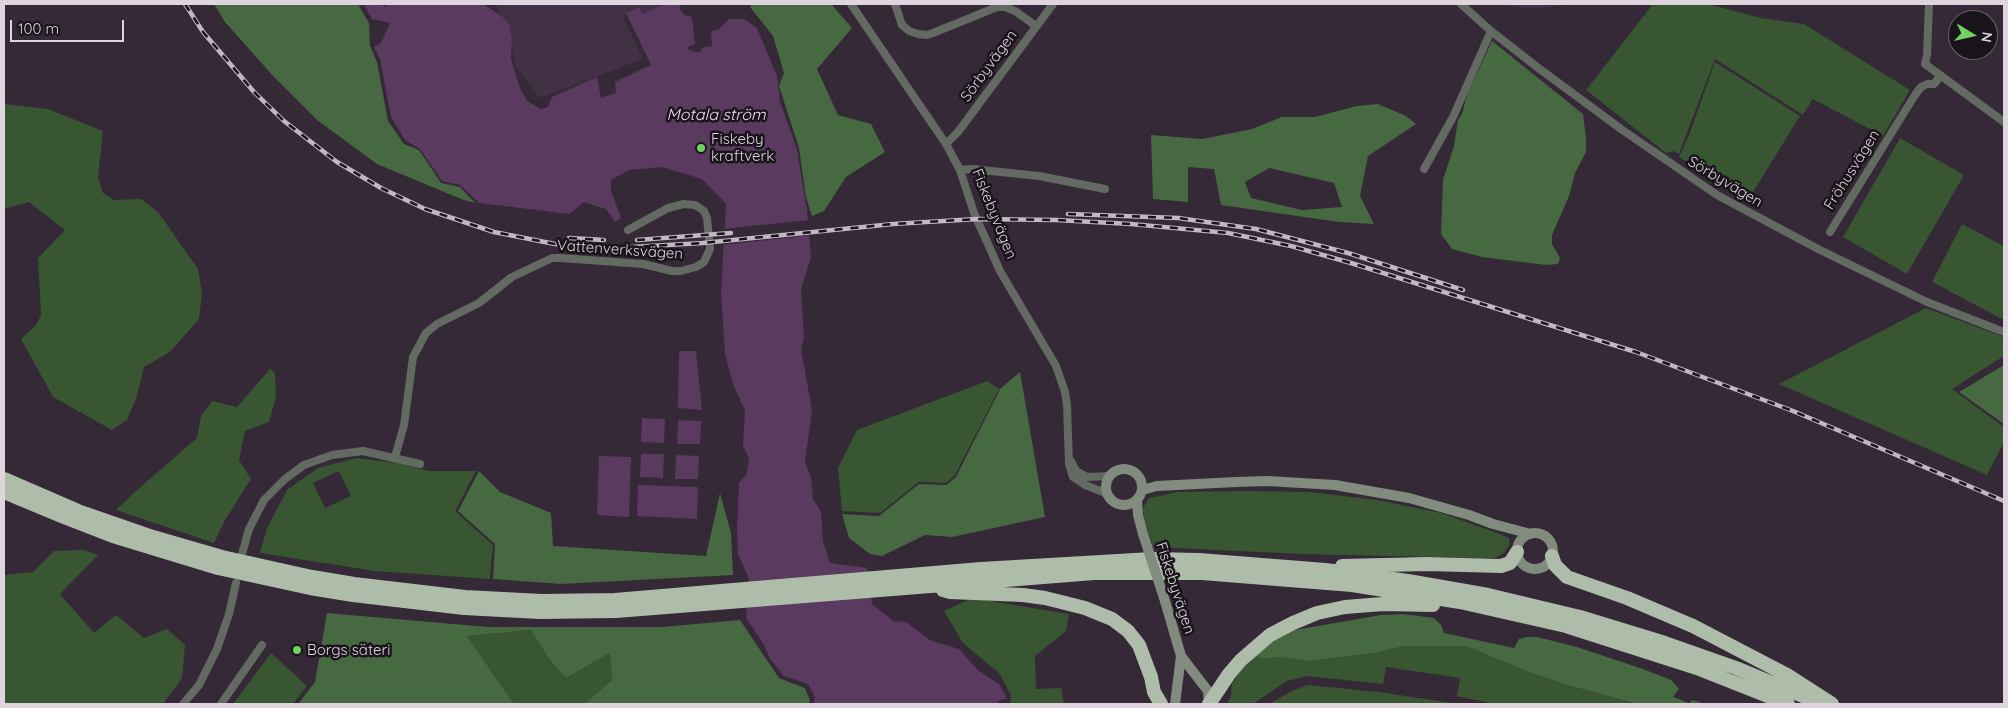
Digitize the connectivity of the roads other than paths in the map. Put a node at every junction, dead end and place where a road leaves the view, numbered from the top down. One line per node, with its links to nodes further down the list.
1 (851, 4): 10 (street, Fiskebyvägen)
2 (896, 4): 6 (street)
3 (1053, 4): 6 (street, Sörbyvägen)
4 (1461, 4): 7 (street, Sörbyvägen)
5 (1930, 4): 8 (street)
6 (1036, 26): 10 (street, Sörbyvägen)
7 (1491, 31): 11 (street); 16 (street, Sörbyvägen)
8 (1940, 76): 9 (street); 15 (street, Fröhusvägen)
9 (2004, 122)
10 (946, 144): 12 (street, Fiskebyvägen)
11 (1424, 169)
12 (960, 170): 13 (street); 17 (street, Fiskebyvägen)
13 (1105, 189)
14 (628, 230): 18 (street, Vattenverksvägen)
15 (1830, 232)
16 (2004, 332)
17 (1068, 452): 20 (street, Fiskebyvägen); 25 (street, Fiskebyvägen)
18 (395, 457): 19 (street); 32 (street)
19 (420, 464)
20 (1110, 476): 22 (street); 25 (street)
21 (4, 479): 38 (highway)
22 (1141, 480): 23 (street); 26 (street)
23 (1157, 486): 26 (street); 28 (street)
24 (4, 492): 38 (highway)
25 (1108, 494): 27 (street)
26 (1140, 495): 27 (street); 29 (street, Fiskebyvägen)
27 (1123, 505): 29 (street, Fiskebyvägen)
28 (1493, 524): 30 (street); 31 (street)
29 (1142, 532): 41 (street, Fiskebyvägen, bridge)
30 (1531, 534): 31 (street); 33 (street)
31 (1518, 548): 33 (street); 34 (highway)
32 (242, 554)
33 (1552, 556): 51 (highway)
34 (1297, 567): 36 (highway); 50 (highway)
35 (236, 583): 43 (street)
36 (893, 583): 37 (highway); 38 (highway)
37 (929, 586): 39 (highway); 42 (highway)
38 (727, 597)
39 (1484, 607): 48 (highway); 49 (highway)
40 (262, 645): 44 (street)
41 (1181, 656): 47 (street, Fiskebyvägen); 48 (street, Fiskebyvägen)
42 (1151, 677): 45 (highway); 46 (highway)
43 (183, 704)
44 (222, 704)
45 (1161, 704)
46 (1170, 704)
47 (1175, 704)
48 (1209, 704)
49 (1788, 704)
50 (1822, 704)
51 (1832, 704)

